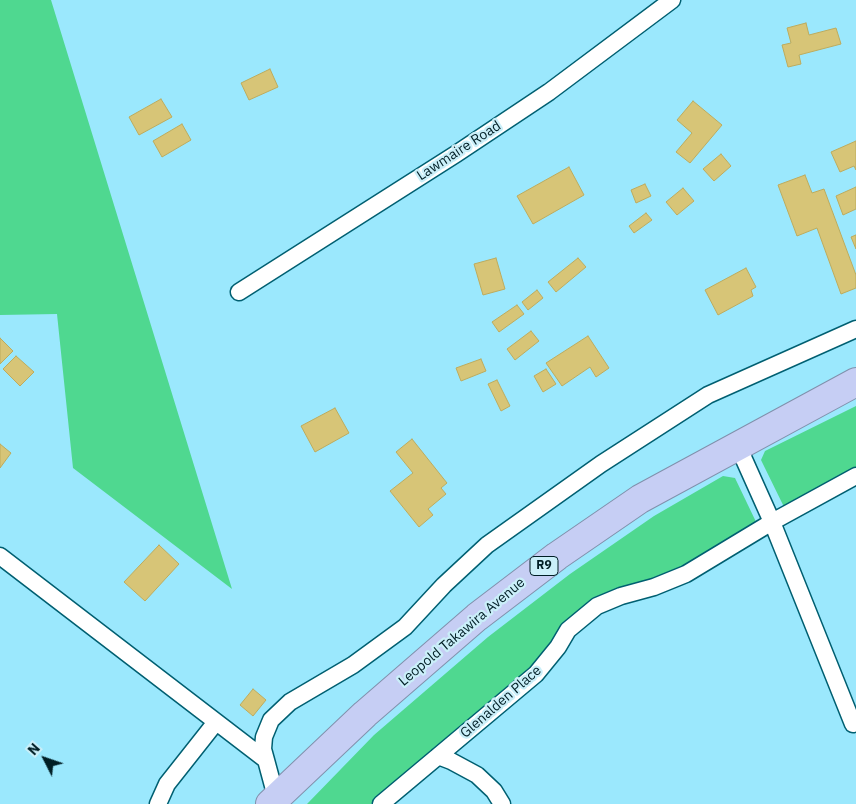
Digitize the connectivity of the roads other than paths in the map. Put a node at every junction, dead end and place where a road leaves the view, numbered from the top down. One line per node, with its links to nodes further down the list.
1 (672, 0): 2 (street, Lawmaire Road)
2 (239, 292)
3 (856, 330): 12 (street)
4 (856, 382): 5 (highway, Leopold Takawira Avenue / R9)
5 (738, 446): 7 (street); 13 (highway, Leopold Takawira Avenue / R9)
6 (856, 476): 7 (street, Glenalden Place)
7 (772, 522): 10 (street); 11 (street, Glenalden Place)
8 (0, 556): 9 (street)
9 (216, 722): 12 (street); 14 (street)
10 (853, 724)
11 (438, 756): 15 (street, Glenalden Place); 16 (street)
12 (266, 760): 13 (street)
13 (276, 802)
14 (158, 804)
15 (381, 804)
16 (502, 804)

